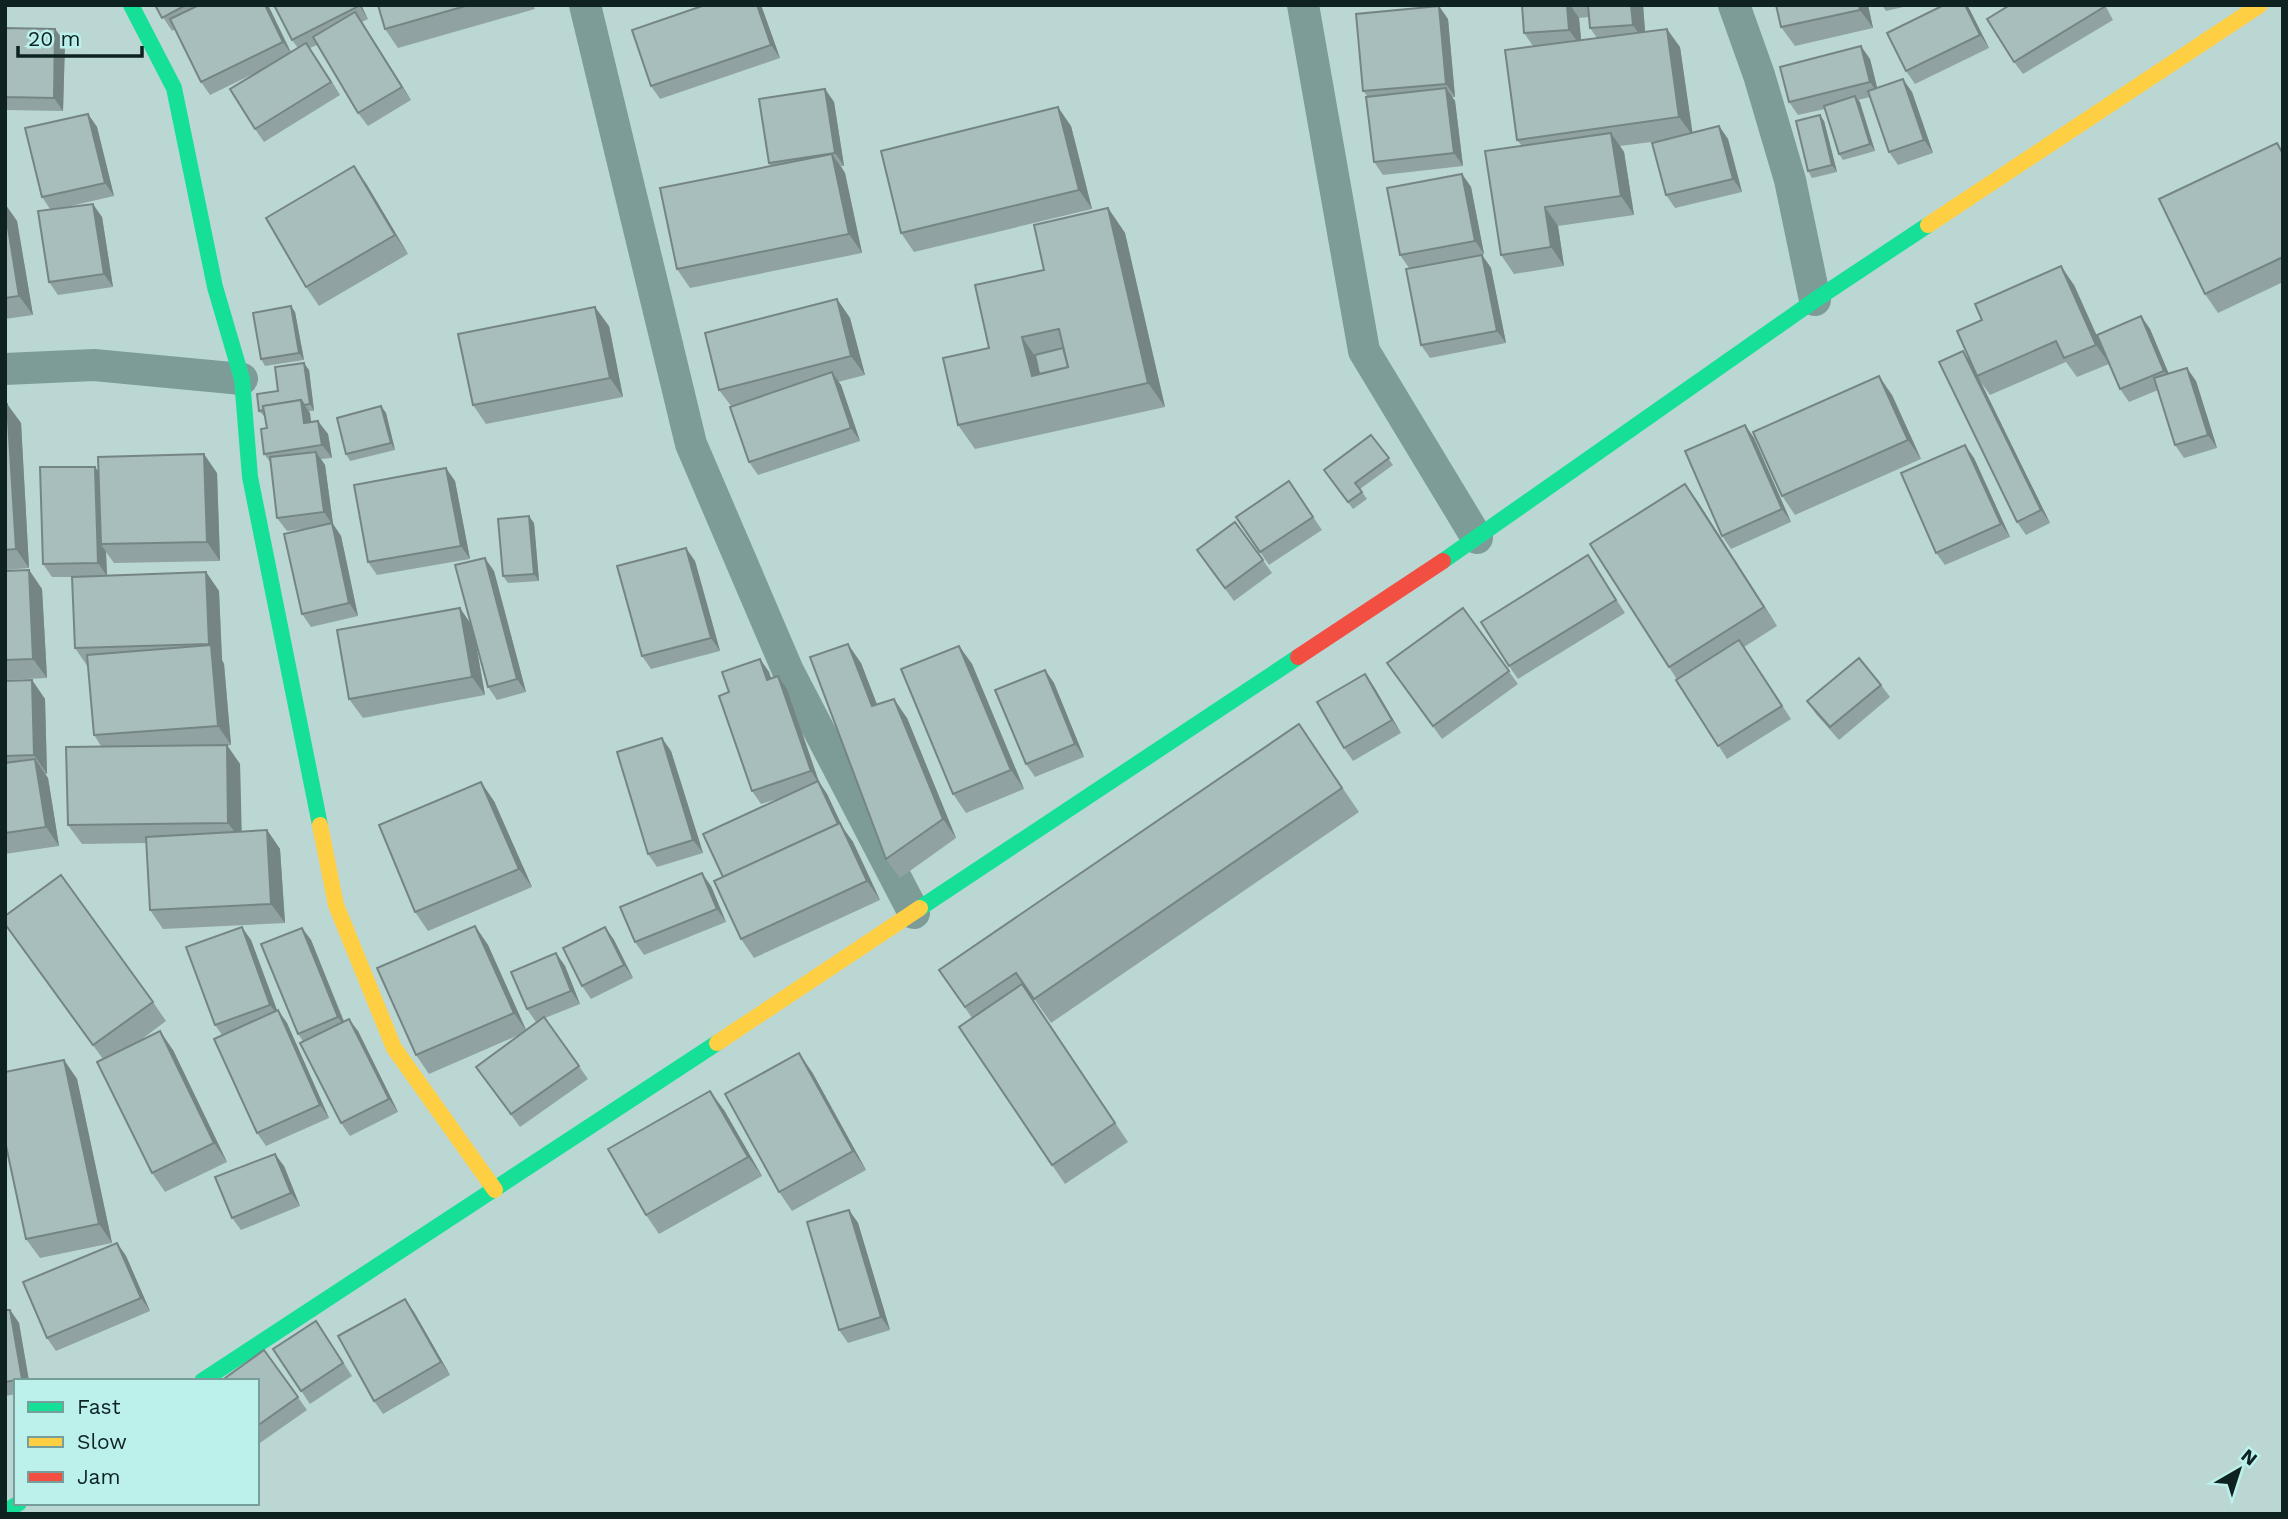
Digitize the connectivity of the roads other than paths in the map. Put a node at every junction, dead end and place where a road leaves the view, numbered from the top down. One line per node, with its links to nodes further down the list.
1 (131, 5): 8 (street)
2 (585, 5): 10 (street)
3 (1303, 5): 9 (street)
4 (1734, 5): 6 (street)
5 (2259, 5): 6 (street)
6 (1815, 300): 9 (street)
7 (5, 369): 8 (street)
8 (242, 379): 11 (street)
9 (1477, 538): 10 (street)
10 (914, 913): 11 (street)
11 (495, 1190): 12 (street)
12 (205, 1379)

